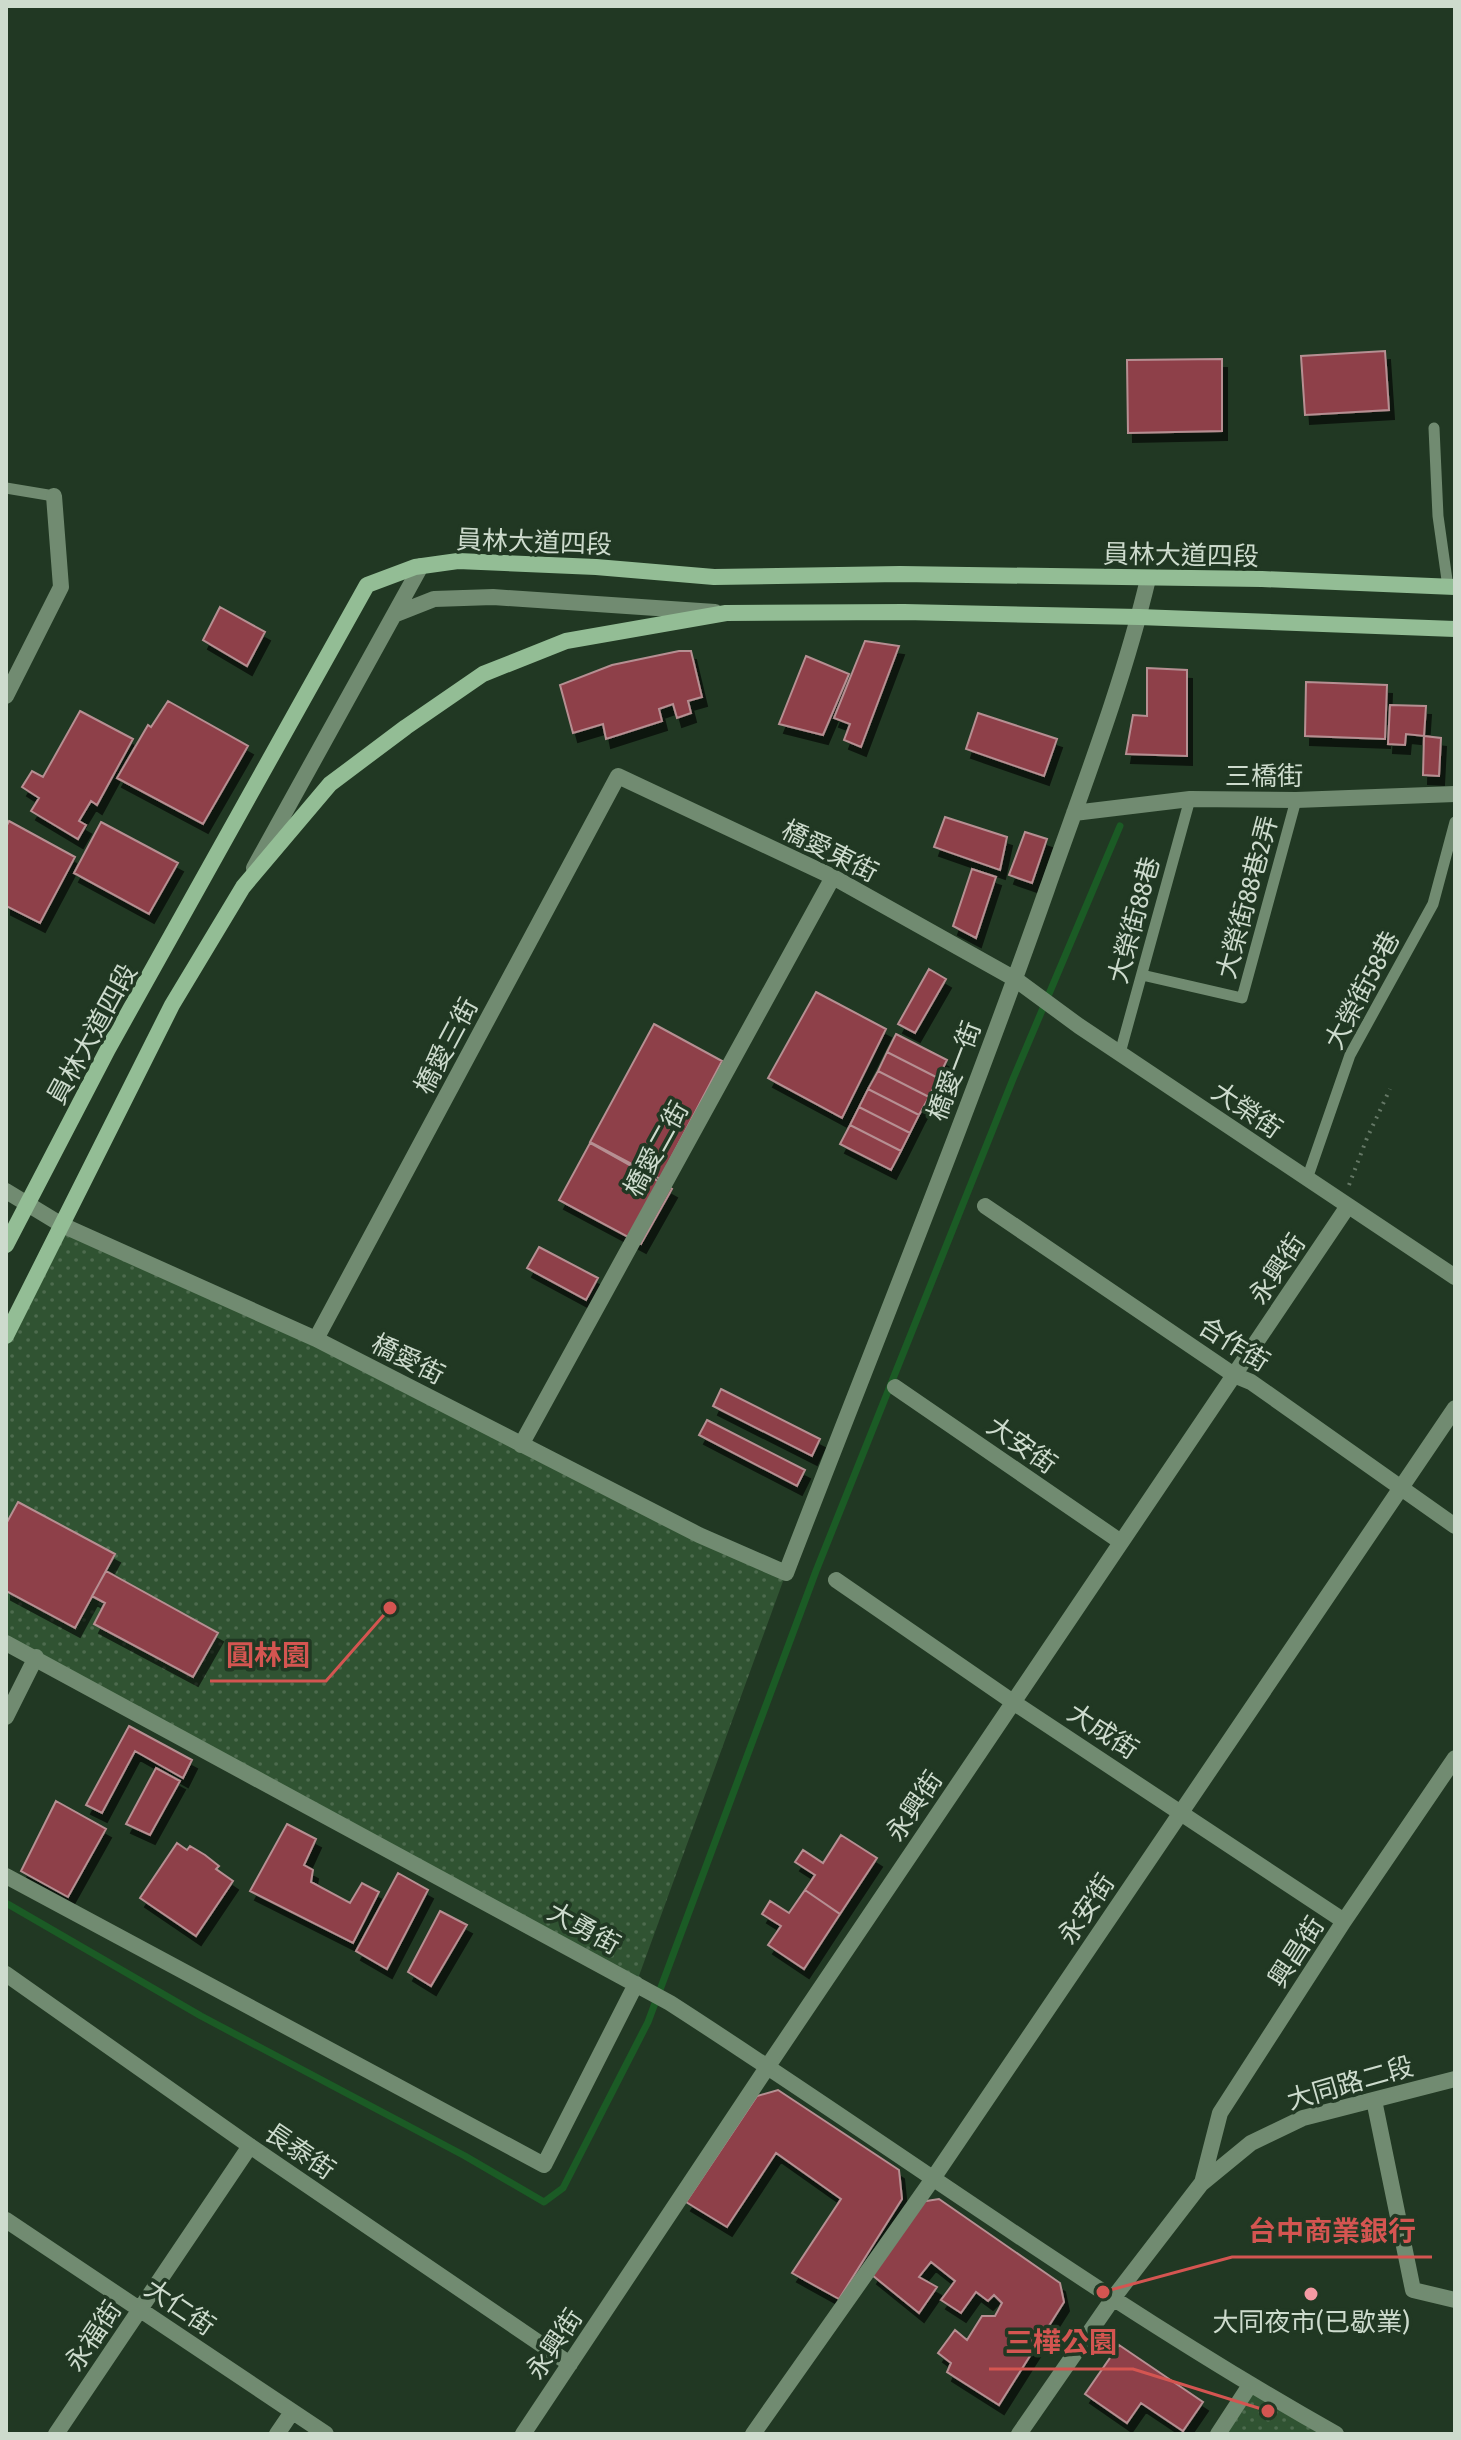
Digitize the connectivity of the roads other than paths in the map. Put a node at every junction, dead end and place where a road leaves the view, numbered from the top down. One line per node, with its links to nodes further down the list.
1 (1434, 428): 6 (lane)
2 (6, 488): 3 (lane)
3 (54, 496): 11 (street)
4 (421, 566): 5 (main road, 員林大道四段); 8 (street); 25 (main road, 員林大道四段)
5 (1148, 579): 6 (main road, 員林大道四段); 9 (street, 橋愛一街)
6 (1451, 587)
7 (726, 613): 8 (street); 9 (main road); 19 (main road)
8 (396, 614): 19 (street)
9 (1139, 617): 10 (main road); 16 (street, 橋愛一街)
10 (1455, 629)
11 (6, 696)
12 (618, 776): 18 (street, 橋愛東街); 32 (street, 橋愛三街)
13 (1455, 794): 15 (street, 三橋街)
14 (1190, 799): 15 (street, 三橋街); 16 (street, 三橋街); 20 (lane, 大榮街88巷)
15 (1296, 800): 20 (lane, 大榮街88巷2弄)
16 (1074, 813): 21 (street, 橋愛一街)
17 (1455, 822): 23 (lane, 大榮街58巷)
18 (833, 877): 21 (street, 橋愛東街); 36 (street, 橋愛二街)
19 (243, 887): 28 (main road)
20 (1142, 975): 22 (lane, 大榮街88巷)
21 (1022, 984): 22 (street, 大榮街); 40 (street, 橋愛一街)
22 (1120, 1053): 23 (street, 大榮街)
23 (1307, 1179): 26 (street, 大榮街)
24 (6, 1191): 25 (street, 橋愛街)
25 (29, 1203): 28 (street, 橋愛街); 29 (main road, 員林大道四段)
26 (1346, 1204): 30 (street, 大榮街); 33 (street, 永興街)
27 (985, 1206): 33 (street, 合作街)
28 (62, 1225): 31 (main road); 32 (street, 橋愛街)
29 (6, 1245)
30 (1455, 1277)
31 (6, 1336)
32 (316, 1339): 36 (street, 橋愛街)
33 (1234, 1375): 37 (street, 合作街); 39 (street, 永興街)
34 (895, 1387): 39 (street, 大安街)
35 (1455, 1408): 37 (street, 永安街)
36 (521, 1445): 40 (street, 橋愛街)
37 (1401, 1490): 38 (street, 合作街); 47 (street, 永安街)
38 (1455, 1526)
39 (1121, 1542): 44 (street, 永興街)
40 (786, 1573)
41 (836, 1580): 44 (street, 大成街)
42 (6, 1643): 43 (street, 大勇街)
43 (36, 1657): 45 (street); 51 (street, 大勇街)
44 (1013, 1702): 47 (street, 大成街); 52 (street, 永興街)
45 (6, 1717)
46 (1455, 1758): 49 (street, 興昌街)
47 (1181, 1811): 49 (street, 大成街); 56 (street, 永安街)
48 (6, 1876): 51 (street)
49 (1344, 1921): 57 (street, 興昌街)
50 (6, 1974): 55 (street, 長泰街)
51 (641, 1987): 52 (street, 大勇街)
52 (768, 2066): 56 (street, 大勇街); 62 (street, 永興街)
53 (1455, 2079): 54 (street, 大同路二段)
54 (1374, 2100): 57 (street, 大同路二段); 60 (street)
55 (250, 2146): 61 (street, 永福街); 62 (street, 長泰街)
56 (932, 2180): 59 (street, 大勇街); 69 (street, 永安街)
57 (1201, 2184): 59 (street, 大同路二段)
58 (6, 2220): 61 (street, 大仁街)
59 (1114, 2297): 63 (street, 大勇街); 70 (street, 大同路二段)
60 (1455, 2300)
61 (140, 2309): 64 (street, 大仁街); 65 (street, 永福街)
62 (570, 2364): 68 (street, 永興街)
63 (1250, 2385): 71 (street); 72 (street, 大勇街)
64 (292, 2412): 66 (street); 67 (street, 大仁街)
65 (56, 2434)
66 (277, 2434)
67 (326, 2434)
68 (523, 2434)
69 (753, 2434)
70 (1019, 2434)
71 (1218, 2434)
72 (1336, 2434)

